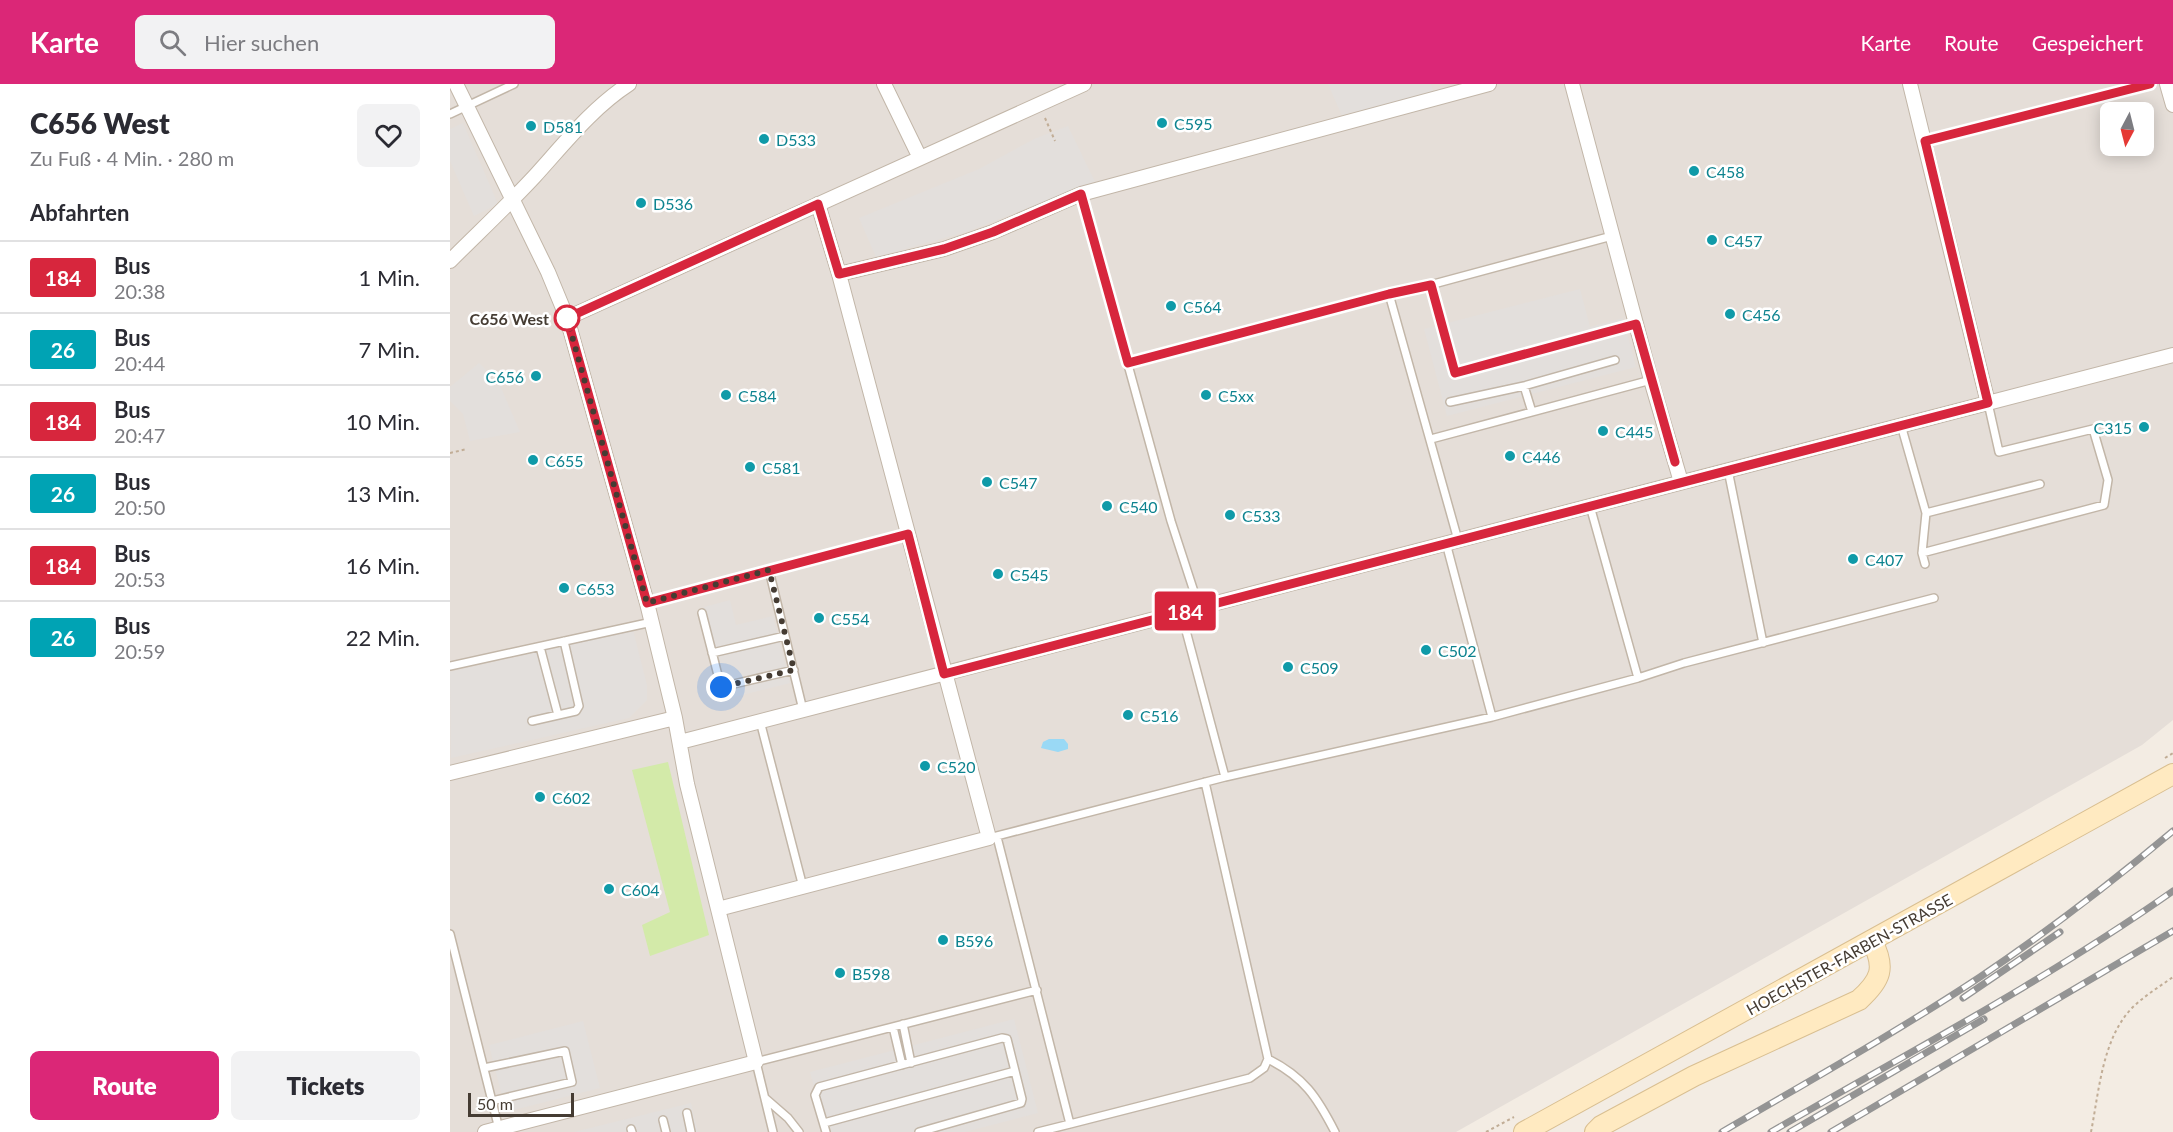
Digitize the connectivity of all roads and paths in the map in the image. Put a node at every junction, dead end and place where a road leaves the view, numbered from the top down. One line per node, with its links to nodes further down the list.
1 (456, 84): 12 (street)
2 (514, 84): 12 (lane)
3 (629, 84): 19 (street)
4 (884, 84): 17 (street)
5 (1084, 84): 17 (street)
6 (1489, 84): 18 (street)
7 (1572, 84): 21 (street)
8 (1910, 84): 16 (street)
9 (2150, 84): 16 (lane)
10 (2167, 84): 11 (street)
11 (2173, 105)
12 (466, 106): 13 (lane); 19 (street)
13 (450, 114)
14 (1045, 118): 15 (path)
15 (1055, 141)
16 (1925, 141): 34 (street)
17 (920, 158): 20 (street)
18 (1081, 194): 23 (street); 30 (lane)
19 (512, 200): 22 (street); 26 (street)
20 (818, 204): 23 (street); 26 (street)
21 (1612, 236): 24 (lane); 27 (street)
22 (450, 261)
23 (839, 274): 45 (street)
24 (1431, 285): 25 (lane); 27 (lane)
25 (1389, 294): 30 (lane); 37 (lane)
26 (567, 318): 51 (street)
27 (1636, 324): 31 (street)
28 (2173, 355): 34 (street)
29 (1615, 360): 32 (lane)
30 (1128, 363): 52 (lane)
31 (1651, 380): 35 (lane); 41 (street)
32 (1524, 386): 33 (lane); 35 (lane)
33 (1450, 402)
34 (1988, 403): 36 (street); 47 (lane)
35 (1532, 412): 37 (lane)
36 (1901, 425): 40 (street); 44 (lane)
37 (1431, 439): 46 (lane)
38 (467, 449): 39 (path)
39 (450, 453)
40 (1728, 470): 41 (street); 58 (lane)
41 (1681, 482): 43 (street)
42 (2040, 484): 44 (lane)
43 (1590, 506): 46 (street); 64 (lane)
44 (1926, 513): 47 (lane)
45 (908, 534): 49 (lane); 63 (street)
46 (1452, 542): 52 (street); 67 (lane)
47 (1922, 553): 48 (lane)
48 (1925, 564)
49 (769, 570): 51 (lane); 56 (lane)
50 (1934, 598): 58 (lane)
51 (647, 603): 55 (street)
52 (1199, 607): 53 (street)
53 (1180, 612): 63 (street); 74 (lane)
54 (702, 613): 60 (lane)
55 (652, 622): 57 (lane); 68 (street)
56 (785, 636): 60 (lane); 62 (lane)
57 (564, 641): 59 (lane); 66 (lane)
58 (1763, 642): 64 (lane)
59 (540, 647): 61 (lane); 66 (lane)
60 (712, 652): 62 (lane)
61 (450, 666)
62 (794, 670): 65 (lane)
63 (944, 674): 65 (street); 76 (street)
64 (1638, 678): 67 (lane)
65 (803, 710): 69 (street)
66 (558, 716): 70 (lane)
67 (1492, 717): 74 (lane)
68 (675, 718): 71 (street); 72 (street)
69 (760, 721): 71 (street); 77 (lane)
70 (532, 722)
71 (680, 742): 78 (street)
72 (450, 773)
73 (2173, 774): 80 (main road, HOECHSTER-FARBEN-STRASSE)
74 (1225, 777): 75 (lane)
75 (1205, 782): 76 (lane); 86 (lane)
76 (993, 838): 77 (street); 83 (lane)
77 (802, 886): 78 (street)
78 (718, 909): 87 (street)
79 (450, 934): 81 (lane)
80 (1872, 941): 99 (main road); 109 (main road, HOECHSTER-FARBEN-STRASSE)
81 (454, 966): 90 (lane)
82 (2173, 977): 110 (path)
83 (1037, 990): 84 (lane); 97 (lane)
84 (903, 1024): 85 (lane); 88 (lane)
85 (893, 1027): 87 (lane); 89 (lane)
86 (1268, 1059): 97 (lane); 108 (lane)
87 (756, 1062): 92 (lane); 98 (street)
88 (911, 1063): 89 (lane); 91 (lane)
89 (902, 1065): 96 (lane)
90 (484, 1068): 93 (lane); 93 (lane)
91 (1015, 1071): 96 (lane); 106 (lane)
92 (765, 1098): 103 (lane); 104 (lane)
93 (492, 1101): 98 (lane)
94 (687, 1113): 102 (lane)
95 (663, 1120): 101 (lane)
96 (824, 1123): 105 (lane)
97 (1070, 1124): 107 (lane)
98 (499, 1128): 100 (street)
99 (1595, 1130)
100 (485, 1132)
101 (666, 1132)
102 (692, 1132)
103 (773, 1132)
104 (799, 1132)
105 (826, 1132)
106 (919, 1132)
107 (1038, 1132)
108 (1335, 1132)
109 (1524, 1132)
110 (2091, 1132)

